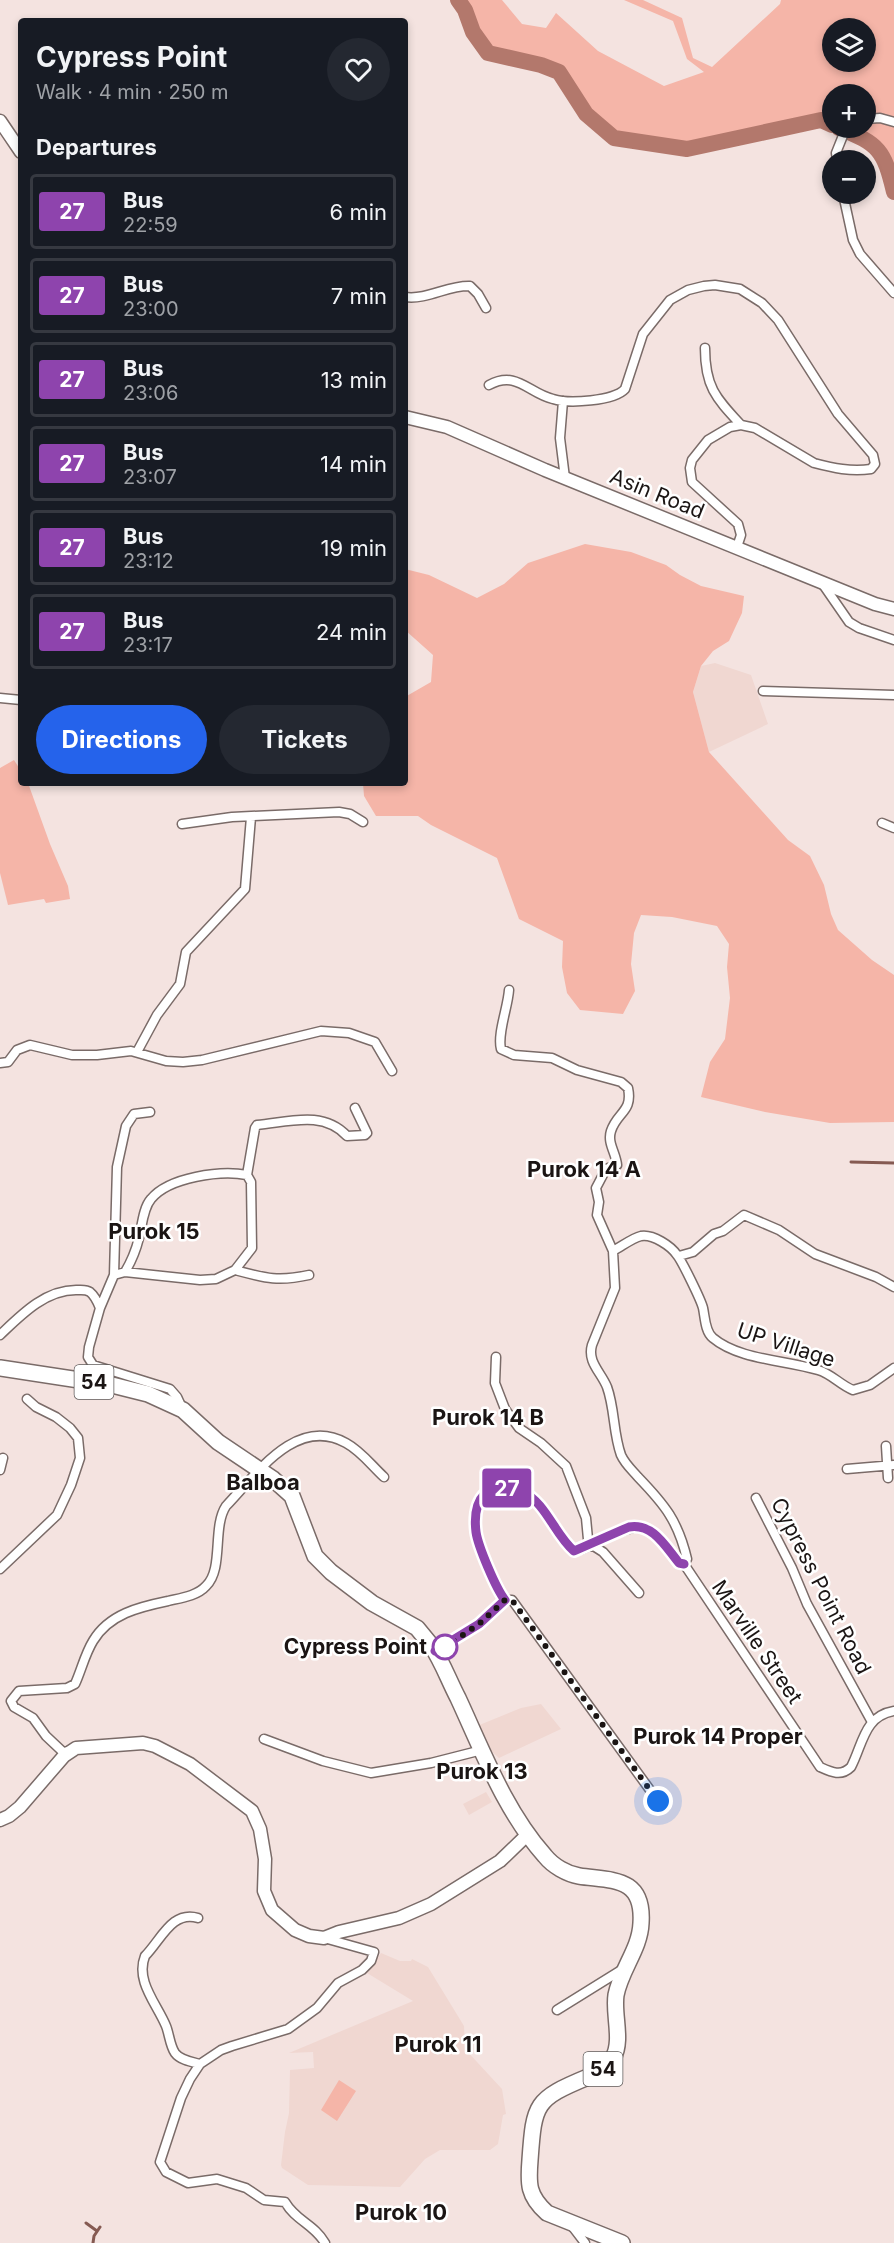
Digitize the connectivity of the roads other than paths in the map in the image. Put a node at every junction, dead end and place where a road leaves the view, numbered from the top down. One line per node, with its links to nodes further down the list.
1 (876, 118): 3 (street)
2 (0, 121): 4 (street)
3 (894, 122)
4 (18, 148)
5 (845, 204): 6 (street)
6 (894, 293)
7 (408, 297): 8 (street)
8 (486, 308)
9 (705, 348): 13 (street)
10 (489, 385): 11 (street)
11 (563, 401): 13 (street); 14 (street)
12 (408, 418): 14 (street, Asin Road)
13 (741, 425): 15 (street)
14 (565, 478): 15 (street, Asin Road)
15 (737, 547): 16 (street, Asin Road)
16 (820, 580): 17 (street, Asin Road); 18 (street)
17 (894, 609)
18 (894, 640)
19 (763, 691): 20 (street)
20 (894, 695)
21 (0, 698): 22 (street)
22 (18, 700)
23 (251, 817): 24 (street); 26 (street); 29 (street)
24 (363, 822)
25 (882, 823): 27 (street)
26 (183, 824)
27 (894, 828)
28 (509, 990): 35 (street)
29 (137, 1052): 30 (street); 31 (street)
30 (0, 1063)
31 (392, 1071)
32 (355, 1108): 34 (street)
33 (150, 1112): 39 (street)
34 (247, 1175): 37 (street); 38 (street)
35 (613, 1251): 36 (street); 59 (street)
36 (679, 1256): 41 (street); 46 (street, UP Village)
37 (235, 1270): 38 (street); 40 (street)
38 (125, 1272): 39 (street)
39 (114, 1275): 42 (street)
40 (309, 1275)
41 (894, 1287)
42 (100, 1308): 43 (street); 48 (street)
43 (0, 1335)
44 (496, 1358): 58 (street)
45 (0, 1368): 48 (highway, 54)
46 (894, 1368)
47 (27, 1399): 60 (street)
48 (183, 1410): 54 (highway, 54)
49 (886, 1446): 51 (street)
50 (3, 1458): 53 (street)
51 (891, 1466): 52 (street); 56 (street)
52 (847, 1469)
53 (0, 1470)
54 (261, 1470): 55 (street); 63 (highway, 54); 68 (street)
55 (384, 1477)
56 (888, 1478)
57 (756, 1498): 65 (street, Cypress Point Road)
58 (591, 1545): 59 (street); 61 (street); 62 (street)
59 (684, 1564): 65 (street, Marville Street)
60 (0, 1569)
61 (639, 1593)
62 (505, 1600): 63 (street); 69 (street)
63 (435, 1651): 67 (highway, 54)
64 (894, 1711): 65 (street)
65 (872, 1722)
66 (264, 1739): 67 (street)
67 (483, 1750): 71 (highway, 54)
68 (71, 1751): 70 (street); 73 (street)
69 (658, 1801)
70 (1, 1820)
71 (527, 1835): 73 (street); 74 (highway, 54)
72 (198, 1918): 76 (street)
73 (324, 1938): 76 (street)
74 (624, 1969): 75 (street); 77 (highway, 54)
75 (557, 2010)
76 (200, 2064): 79 (street)
77 (570, 2224): 78 (highway, 54); 80 (street)
78 (620, 2242)
79 (325, 2243)
80 (585, 2243)

